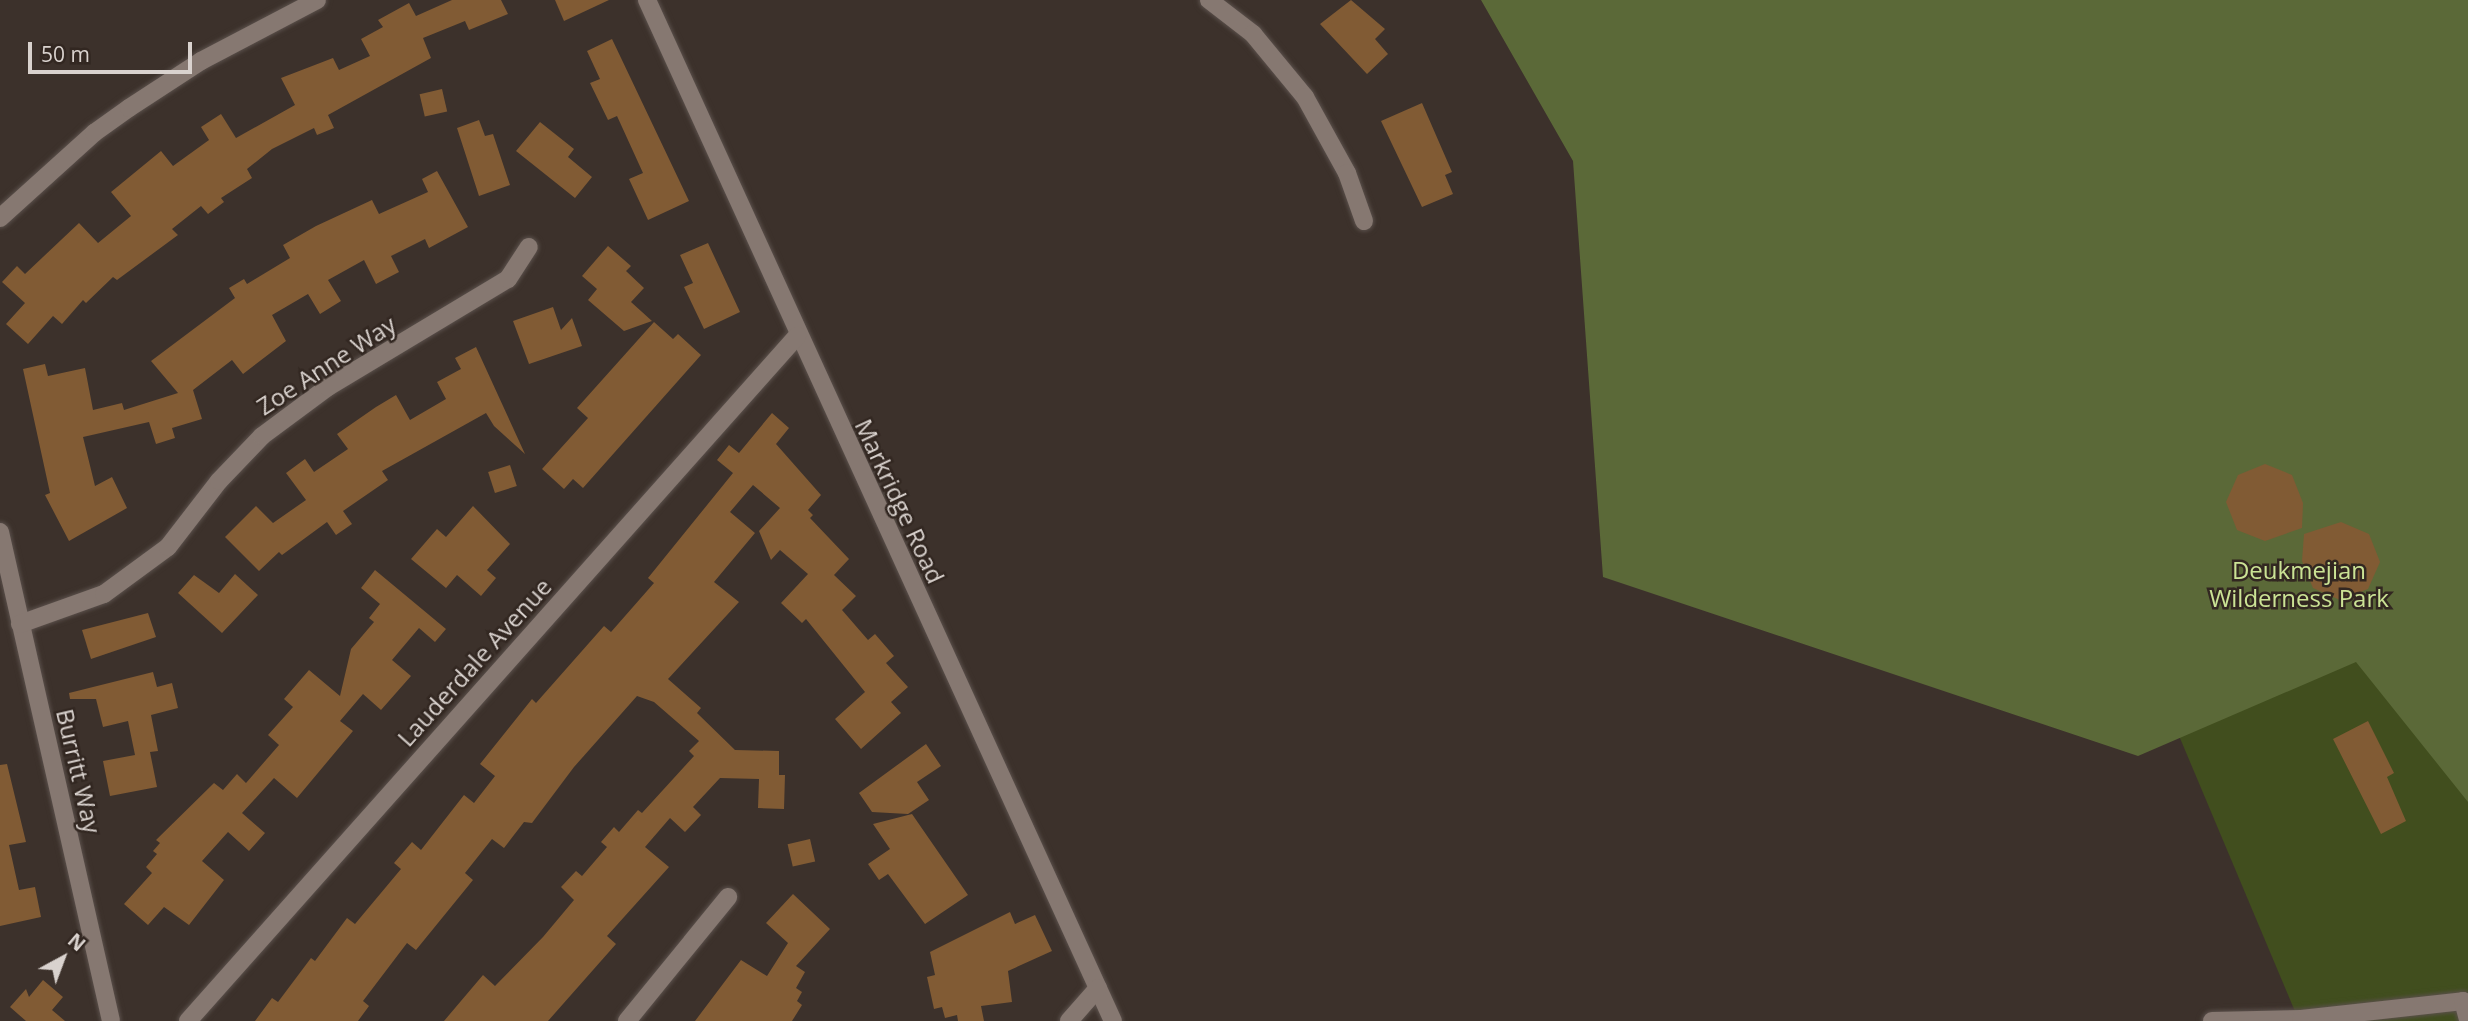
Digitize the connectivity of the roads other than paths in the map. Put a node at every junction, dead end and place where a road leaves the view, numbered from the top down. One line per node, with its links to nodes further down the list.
1 (317, 0): 4 (street)
2 (647, 0): 7 (street, Markridge Road)
3 (1209, 0): 5 (street)
4 (0, 218)
5 (1364, 220)
6 (529, 247): 9 (street, Zoe Anne Way)
7 (796, 336): 11 (street, Markridge Road); 15 (street, Lauderdale Avenue)
8 (0, 532): 9 (street, Burritt Way)
9 (20, 624): 14 (street, Burritt Way)
10 (728, 897): 16 (street)
11 (1098, 988): 17 (street); 18 (street, Markridge Road)
12 (2332, 1017): 13 (street); 19 (street)
13 (2468, 1020)
14 (111, 1021)
15 (188, 1021)
16 (627, 1021)
17 (1069, 1021)
18 (1113, 1021)
19 (2212, 1021)

